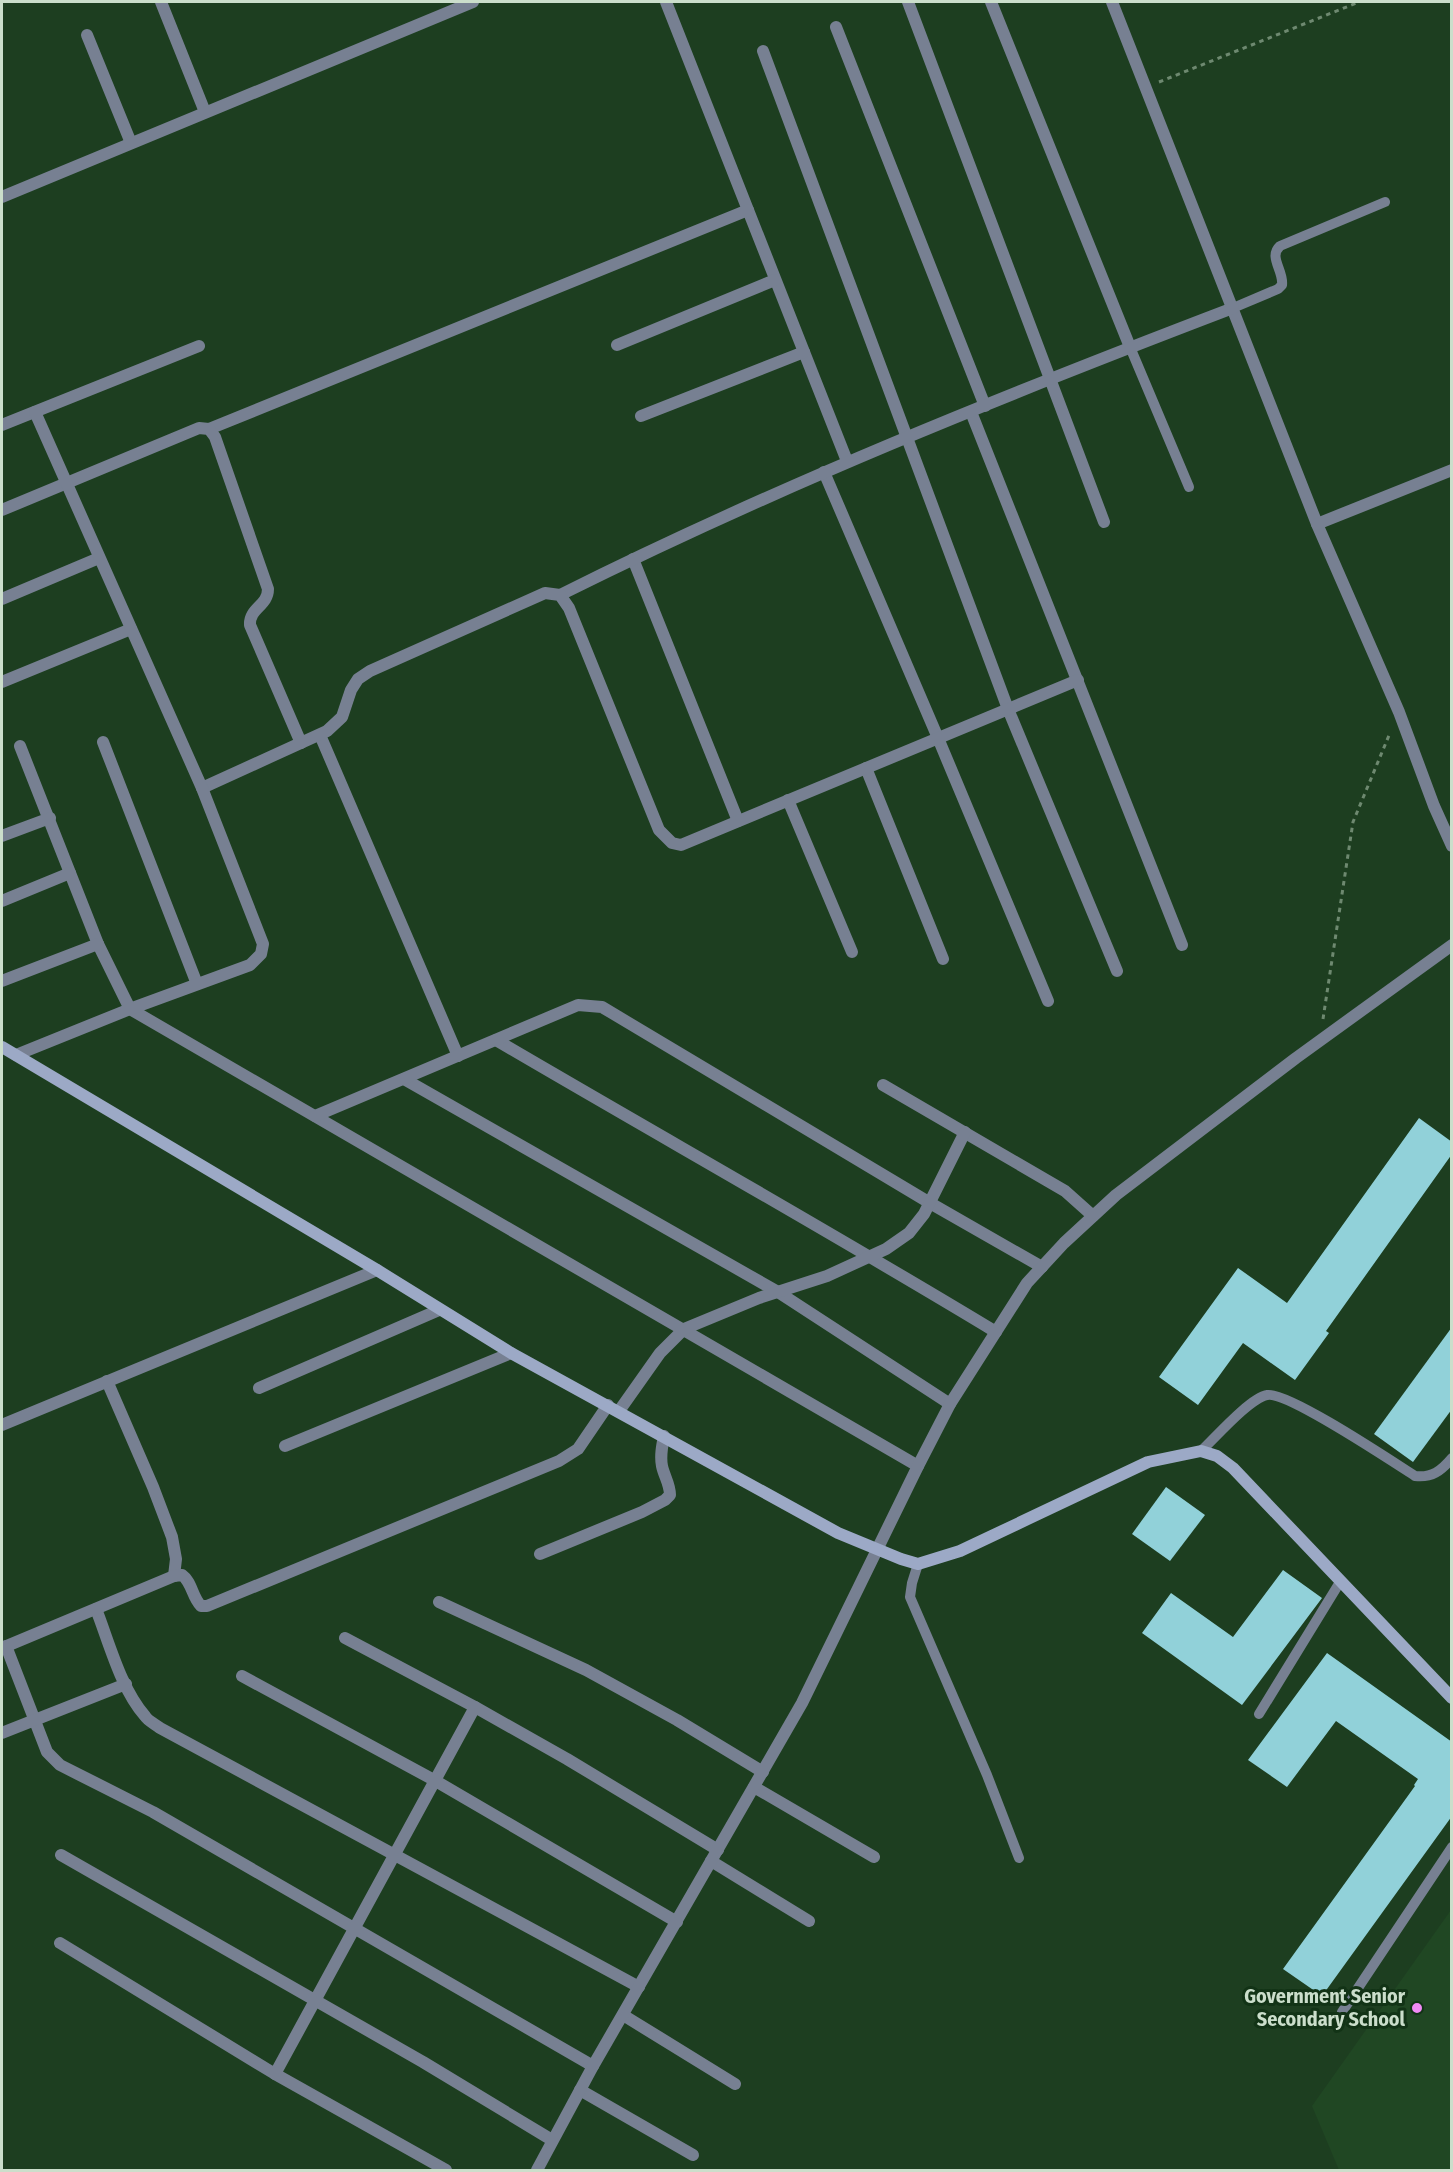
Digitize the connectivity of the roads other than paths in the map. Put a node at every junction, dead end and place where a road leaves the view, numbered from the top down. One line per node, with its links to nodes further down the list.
1 (161, 2): 10 (street)
2 (473, 2): 10 (street)
3 (666, 2): 14 (street)
4 (908, 2): 21 (street)
5 (990, 2): 19 (street)
6 (1112, 2): 16 (street)
7 (836, 27): 22 (street)
8 (87, 35): 11 (street)
9 (763, 51): 28 (street)
10 (205, 112): 11 (street)
11 (131, 143): 12 (street)
12 (2, 197)
13 (1385, 202): 16 (lane)
14 (748, 210): 15 (street); 27 (street)
15 (775, 279): 17 (street); 20 (street)
16 (1233, 308): 19 (street); 36 (street)
17 (616, 345)
18 (199, 346): 23 (street)
19 (1130, 347): 21 (street); 33 (lane)
20 (804, 352): 25 (street); 29 (street)
21 (1051, 378): 22 (street); 35 (street)
22 (985, 406): 24 (street)
23 (34, 412): 26 (street); 32 (street)
24 (971, 412): 28 (street); 42 (street)
25 (642, 416)
26 (2, 425)
27 (208, 429): 32 (street); 48 (street)
28 (906, 438): 29 (street); 44 (street)
29 (847, 461): 31 (street)
30 (1452, 470): 36 (street)
31 (824, 472): 38 (street); 46 (street)
32 (66, 484): 34 (street); 37 (street)
33 (1189, 487)
34 (2, 510)
35 (1104, 522)
36 (1317, 524): 56 (street)
37 (99, 558): 40 (street); 41 (street)
38 (633, 559): 39 (street); 54 (street)
39 (560, 595): 45 (street); 54 (street)
40 (2, 599)
41 (130, 629): 43 (street); 51 (street)
42 (1078, 680): 44 (street); 60 (street)
43 (2, 682)
44 (1008, 709): 46 (street); 64 (street)
45 (320, 735): 48 (street); 72 (street)
46 (938, 738): 50 (street); 67 (street)
47 (103, 742): 66 (street)
48 (301, 743): 51 (street)
49 (20, 746): 53 (street)
50 (866, 768): 52 (street); 63 (street)
51 (202, 788): 66 (street)
52 (788, 800): 54 (street); 62 (street)
53 (50, 818): 55 (street); 57 (street)
54 (738, 821)
55 (2, 836)
56 (1452, 846)
57 (70, 873): 58 (street); 59 (street)
58 (2, 901)
59 (98, 944): 65 (street); 68 (street)
60 (1182, 945)
61 (1452, 945): 78 (street)
62 (852, 952)
63 (943, 959)
64 (1117, 971)
65 (2, 981)
66 (197, 984): 68 (street)
67 (1047, 1000)
68 (129, 1009): 71 (street); 75 (street)
69 (496, 1040): 72 (street); 77 (street); 79 (street)
70 (2, 1047): 71 (street)
71 (16, 1055): 81 (street)
72 (458, 1056): 73 (street)
73 (404, 1079): 75 (street); 82 (street)
74 (884, 1085): 76 (street)
75 (315, 1116): 84 (street)
76 (965, 1132): 77 (street); 78 (street)
77 (930, 1203): 79 (street); 80 (street)
78 (1093, 1216): 80 (street)
79 (870, 1256): 82 (street); 85 (street)
80 (1042, 1267): 85 (street)
81 (377, 1270): 83 (street); 87 (street)
82 (778, 1292): 84 (street); 89 (street)
83 (439, 1310): 86 (street); 88 (street)
84 (684, 1329): 90 (street); 96 (street)
85 (996, 1332): 89 (street)
86 (511, 1353): 90 (street); 93 (street)
87 (108, 1381): 91 (street); 100 (street)
88 (259, 1388)
89 (950, 1404): 96 (street)
90 (614, 1408): 92 (street); 100 (street)
91 (2, 1425)
92 (664, 1436): 97 (street); 98 (street)
93 (285, 1446)
94 (1201, 1451): 95 (lane); 99 (street); 101 (street)
95 (1452, 1458)
96 (918, 1466): 97 (street)
97 (877, 1550): 99 (street); 113 (street)
98 (540, 1554)
99 (918, 1564): 121 (lane)
100 (174, 1576): 103 (street)
101 (1340, 1582): 108 (street); 110 (lane)
102 (439, 1602): 113 (street)
103 (96, 1609): 105 (street); 107 (street)
104 (345, 1638): 109 (street)
105 (4, 1647): 111 (street)
106 (242, 1676): 114 (street)
107 (126, 1684): 111 (street); 118 (street)
108 (1452, 1698)
109 (474, 1707): 114 (street); 119 (street)
110 (1259, 1714)
111 (34, 1719): 112 (street); 124 (street)
112 (2, 1733)
113 (763, 1772): 115 (street)
114 (434, 1780): 118 (street); 123 (street)
115 (754, 1787): 119 (street); 120 (street)
116 (1452, 1847): 128 (lane)
117 (61, 1855): 127 (street)
118 (392, 1855): 124 (street); 126 (street)
119 (715, 1856): 122 (street); 123 (street)
120 (874, 1857)
121 (1019, 1858)
122 (809, 1921)
123 (677, 1922): 126 (street)
124 (355, 1928): 127 (street); 130 (street)
125 (60, 1943): 131 (street)
126 (639, 1987): 129 (street)
127 (315, 2002): 131 (street); 134 (street)
128 (1342, 2012)
129 (623, 2015): 130 (street); 132 (street)
130 (593, 2066): 133 (street)
131 (275, 2074): 136 (street)
132 (735, 2084)
133 (580, 2090): 134 (street); 135 (street)
134 (552, 2140): 137 (street)
135 (693, 2155)
136 (446, 2170)
137 (538, 2170)

